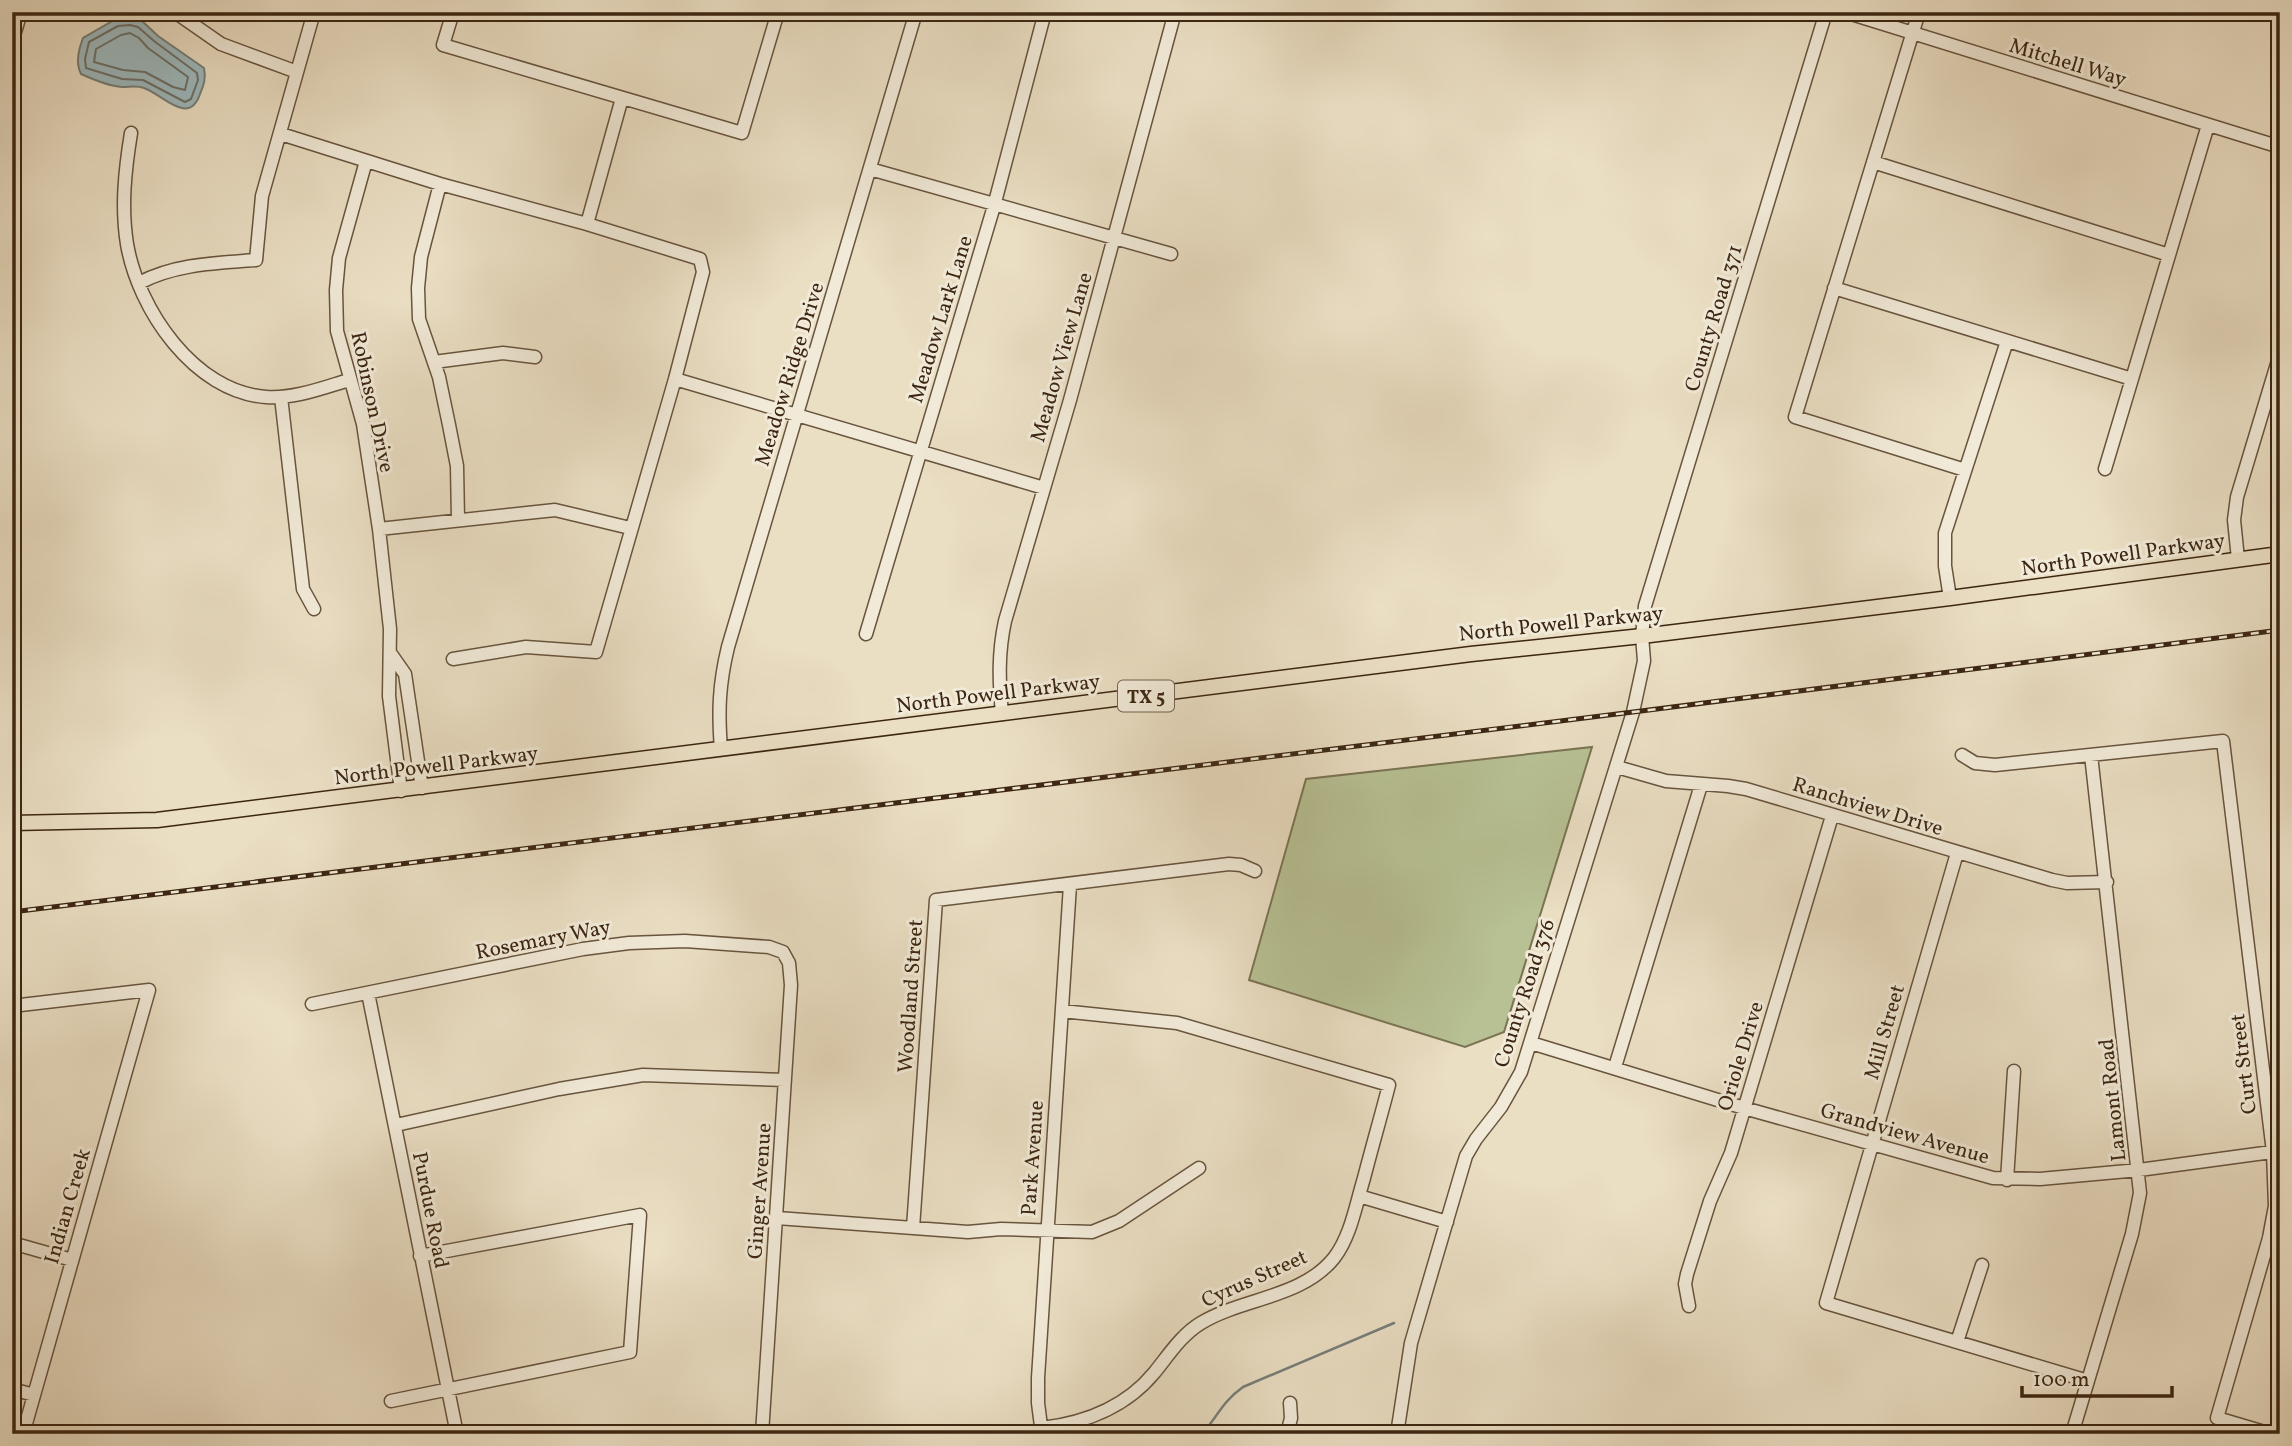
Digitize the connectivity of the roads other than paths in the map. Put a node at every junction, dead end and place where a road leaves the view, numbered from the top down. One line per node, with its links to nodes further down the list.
1 (21, 12): 13 (street)
2 (175, 12): 14 (street)
3 (314, 12): 14 (street)
4 (453, 12): 15 (street)
5 (778, 12): 15 (street)
6 (916, 12): 22 (street, Meadow Ridge Drive)
7 (1045, 12): 24 (street, Meadow Lark Lane)
8 (1175, 12): 26 (street, Meadow View Lane)
9 (1826, 12): 52 (street, County Road 371)
10 (1844, 12): 12 (street, Mitchell Way)
11 (1919, 12): 12 (street)
12 (1912, 34): 16 (street, Mitchell Way); 21 (street)
13 (12, 42)
14 (297, 72): 18 (street)
15 (622, 98): 25 (street)
16 (2208, 125): 19 (street, Mitchell Way); 28 (street)
17 (131, 133): 29 (street)
18 (281, 134): 20 (street); 29 (street)
19 (2280, 147)
20 (366, 161): 23 (street); 37 (street, Robinson Drive)
21 (1873, 162): 28 (street); 30 (street)
22 (870, 169): 24 (street); 39 (street, Meadow Ridge Drive)
23 (440, 184): 25 (street); 34 (street)
24 (994, 206): 26 (street); 40 (street, Meadow Lark Lane)
25 (587, 224): 35 (street)
26 (1114, 238): 27 (street); 43 (street, Meadow View Lane)
27 (1171, 254)
28 (2169, 255): 36 (street)
29 (139, 283): 38 (street)
30 (1835, 288): 31 (street); 42 (street)
31 (2007, 341): 36 (street); 42 (street)
32 (2280, 354): 48 (street)
33 (536, 357): 34 (street)
34 (434, 362): 44 (street)
35 (675, 379): 39 (street); 45 (street)
36 (2132, 379): 41 (street)
37 (349, 380): 38 (street); 46 (street, Robinson Drive)
38 (281, 397): 50 (street)
39 (796, 416): 40 (street); 56 (street, Meadow Ridge Drive)
40 (921, 451): 43 (street); 51 (street, Meadow Lark Lane)
41 (2105, 469)
42 (1965, 470): 49 (street)
43 (1044, 488): 55 (street, Meadow View Lane)
44 (458, 520): 45 (street); 46 (street)
45 (630, 528): 54 (street)
46 (379, 529): 53 (street, Robinson Drive)
47 (2280, 554): 48 (main road, North Powell Parkway / TX 5)
48 (2238, 559): 49 (main road, North Powell Parkway / TX 5)
49 (1950, 598): 52 (main road, North Powell Parkway / TX 5)
50 (314, 609)
51 (866, 634)
52 (1642, 636): 55 (main road, North Powell Parkway / TX 5); 59 (street, County Road 376)
53 (390, 654): 61 (street, Robinson Drive); 62 (street, Robinson Drive)
54 (453, 659)
55 (1002, 714): 56 (main road, North Powell Parkway / TX 5)
56 (721, 749): 61 (main road, North Powell Parkway / TX 5)
57 (1962, 755): 58 (street)
58 (2091, 755): 67 (street, Lamont Road); 81 (street, Curt Street)
59 (1617, 767): 60 (street, Ranchview Drive); 74 (street, County Road 376)
60 (1701, 785): 63 (street, Ranchview Drive); 75 (street)
61 (422, 788): 62 (main road, North Powell Parkway / TX 5)
62 (401, 791): 64 (main road, North Powell Parkway / TX 5)
63 (1832, 816): 65 (street, Ranchview Drive); 78 (street, Oriole Drive)
64 (12, 823)
65 (1957, 853): 67 (street, Ranchview Drive); 80 (street, Mill Street)
66 (1255, 871): 68 (street)
67 (2107, 883): 83 (street, Lamont Road)
68 (1070, 885): 73 (street, Park Avenue); 88 (street, Woodland Street)
69 (783, 952): 70 (street, Rosemary Way); 77 (street, Ginger Avenue)
70 (368, 993): 71 (street, Rosemary Way); 79 (street, Purdue Road)
71 (312, 1004)
72 (12, 1006): 92 (street, Indian Creek)
73 (1062, 1011): 85 (street, Cyrus Street); 89 (street, Park Avenue)
74 (1531, 1043): 75 (street, Grandview Avenue); 87 (street, County Road 376)
75 (1615, 1067): 78 (street, Grandview Avenue)
76 (2014, 1072): 84 (street)
77 (785, 1080): 79 (street); 86 (street, Ginger Avenue)
78 (1744, 1108): 80 (street, Grandview Avenue); 94 (street, Oriole Drive)
79 (396, 1125): 91 (street, Purdue Road)
80 (1871, 1144): 84 (street, Grandview Avenue); 95 (street, Mill Street)
81 (2277, 1151): 83 (street, Grandview Avenue); 109 (street, Curt Street)
82 (1199, 1168): 89 (street)
83 (2139, 1170): 84 (street, Grandview Avenue); 96 (street, Lamont Road)
84 (2007, 1180)
85 (1359, 1196): 87 (street); 102 (street, Cyrus Street)
86 (777, 1218): 88 (street); 105 (street, Ginger Avenue)
87 (1447, 1222): 107 (street, County Road 376)
88 (913, 1228): 89 (street)
89 (1047, 1231): 102 (street, Park Avenue)
90 (12, 1243): 92 (street)
91 (420, 1256): 98 (street, Purdue Road); 98 (street)
92 (72, 1260): 99 (street, Indian Creek)
93 (1982, 1265): 95 (street)
94 (1689, 1306)
95 (1957, 1342): 96 (street)
96 (2088, 1381): 108 (street, Lamont Road)
97 (12, 1389): 99 (street)
98 (447, 1390): 100 (street); 104 (street, Purdue Road)
99 (34, 1395): 103 (street, Indian Creek)
100 (391, 1401)
101 (1290, 1403): 106 (street)
102 (1042, 1431)
103 (23, 1434)
104 (457, 1434)
105 (762, 1434)
106 (1287, 1434)
107 (1398, 1434)
108 (2072, 1434)
109 (2271, 1434)

